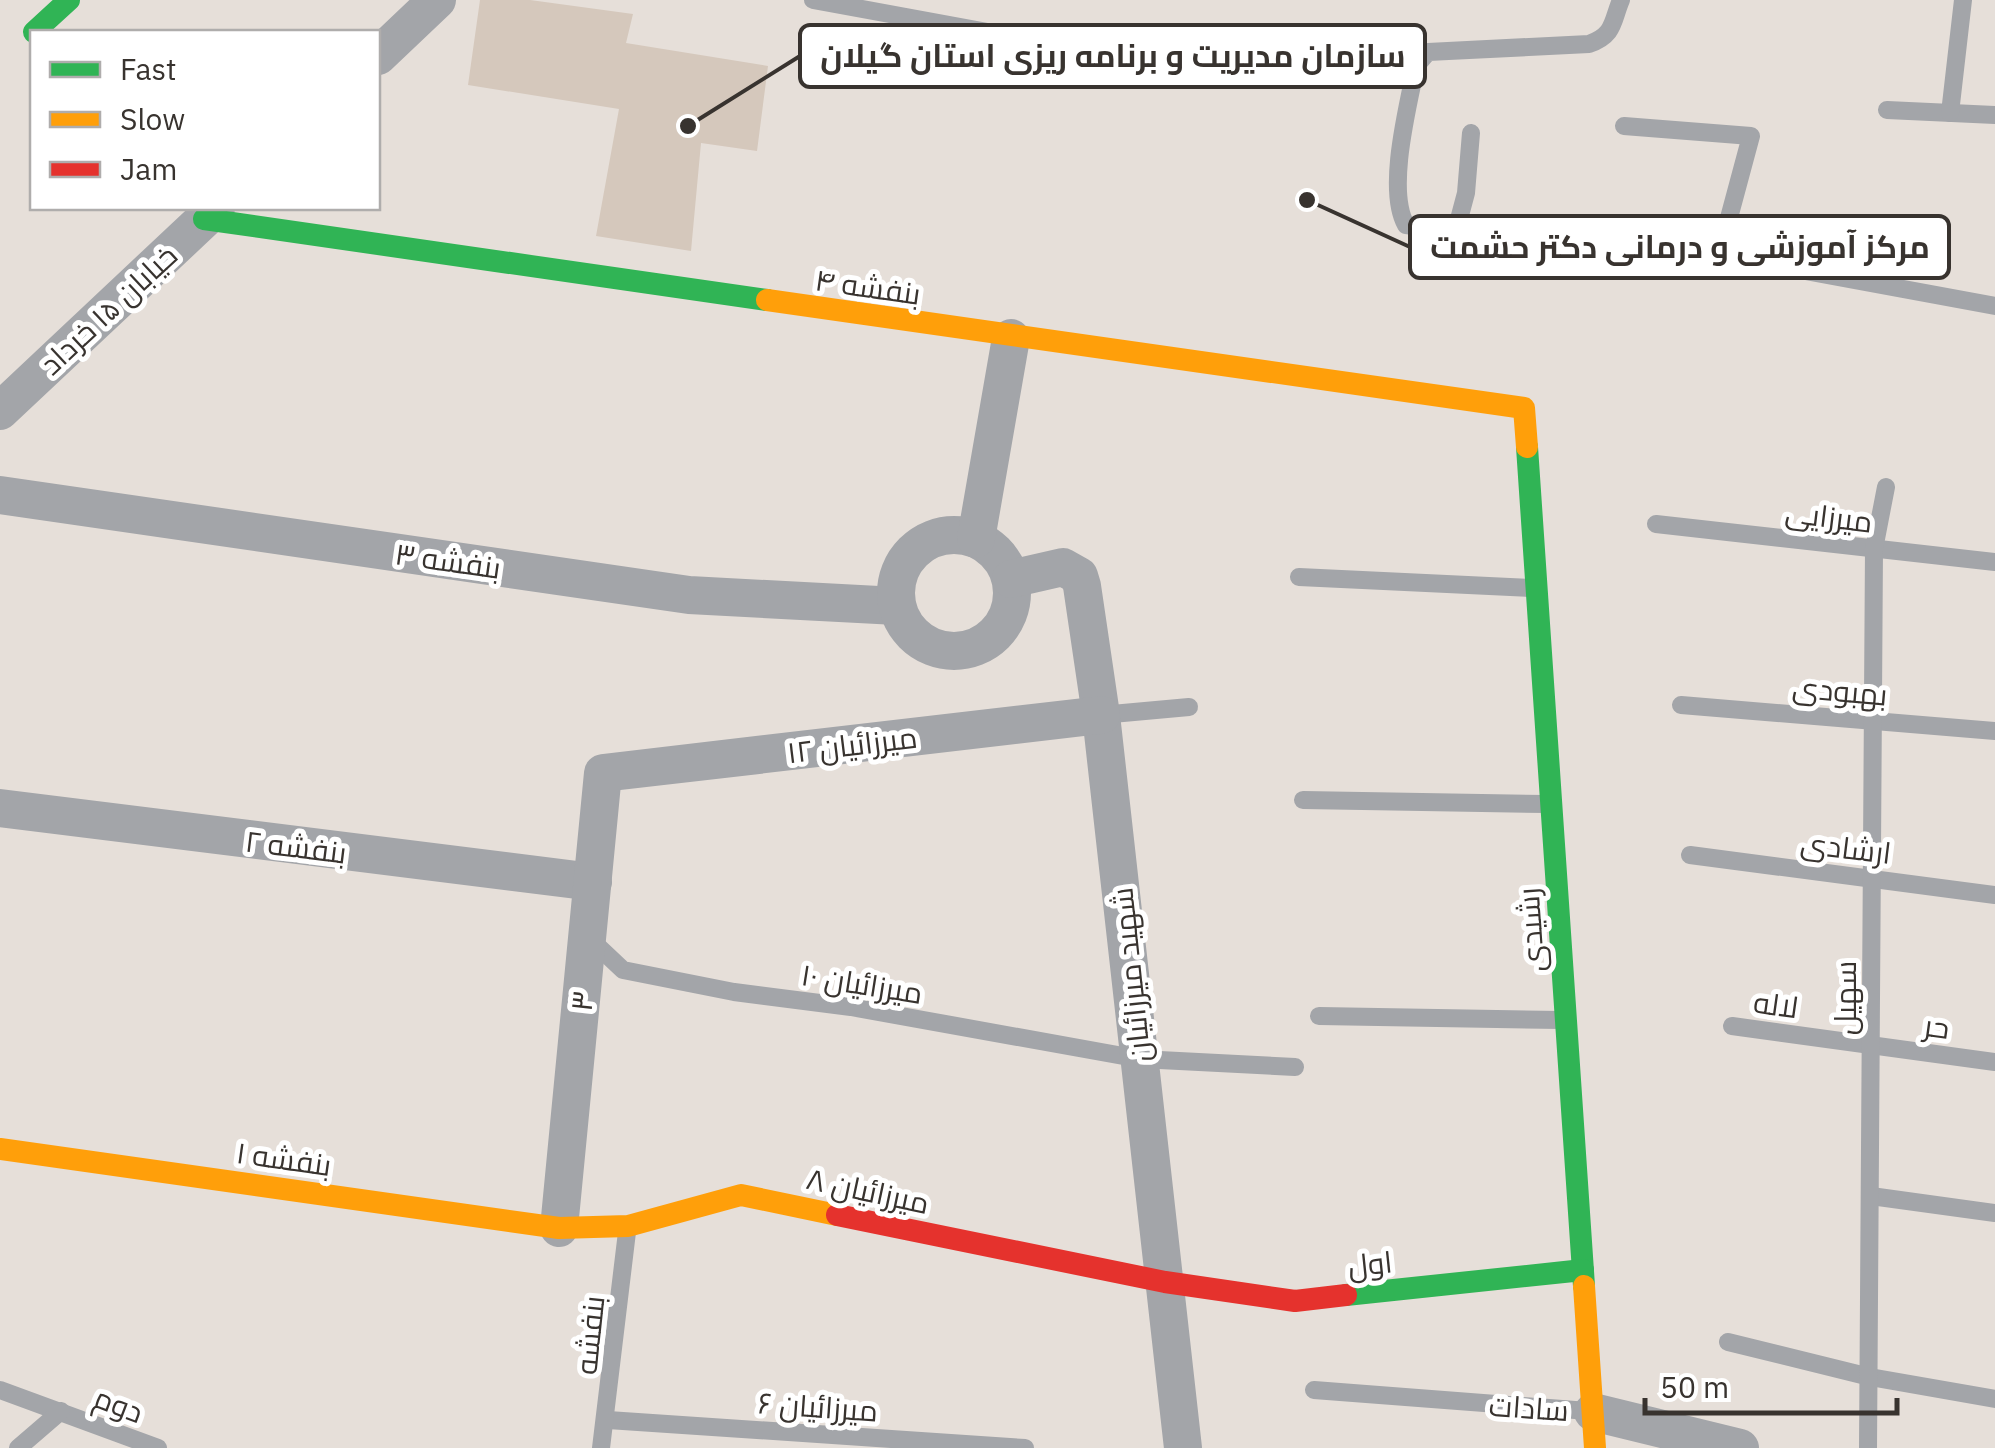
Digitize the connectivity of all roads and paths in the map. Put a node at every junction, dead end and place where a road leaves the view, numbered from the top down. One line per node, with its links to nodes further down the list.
1 (69, 0): 6 (main road)
2 (813, 0): 7 (lane)
3 (1621, 0): 13 (lane)
4 (1963, 0): 10 (lane)
5 (436, 2): 8 (street)
6 (36, 30)
7 (993, 32)
8 (380, 54)
9 (1887, 110): 10 (lane)
10 (1950, 113): 11 (lane)
11 (1995, 115)
12 (1624, 126): 15 (lane)
13 (1471, 133)
14 (210, 213): 16 (main road, بنفشه ۴); 18 (street, خیابان ۱۵ خرداد)
15 (1995, 306)
16 (1011, 338): 17 (main road, بنفشه ۴); 22 (street)
17 (1524, 408): 27 (main road, رشیدی)
18 (0, 411)
19 (1886, 487): 23 (lane, سهیل)
20 (0, 495): 28 (street, بنفشه ۳)
21 (1656, 524): 23 (lane, میرزایی)
22 (976, 539): 26 (street); 28 (street)
23 (1874, 549): 24 (lane, میرزایی); 32 (lane, سهیل)
24 (1995, 562)
25 (1299, 578): 27 (lane)
26 (1010, 579): 28 (street); 31 (street, شهید میرزائیان)
27 (1536, 588): 36 (main road, رشیدی)
28 (897, 606)
29 (1681, 705): 32 (lane, بهبودی)
30 (1189, 706): 31 (lane)
31 (1101, 715): 34 (street, میرزائیان ۱۲); 47 (street, شهید میرزائیان)
32 (1874, 720): 33 (lane, بهبودی); 39 (lane, سهیل)
33 (1995, 731)
34 (603, 773): 40 (street, ۳)
35 (1302, 800): 36 (lane)
36 (1552, 804): 44 (main road, رشیدی)
37 (0, 808): 40 (street, بنفشه ۲)
38 (1690, 856): 39 (lane, ارشادی)
39 (1873, 878): 41 (lane, ارشادی); 46 (lane, سهیل)
40 (593, 882): 42 (street, ۳)
41 (1995, 894)
42 (588, 936): 47 (lane, میرزائیان ۱۰); 54 (street, ۳)
43 (1319, 1016): 44 (lane)
44 (1566, 1020): 55 (main road, رشیدی)
45 (1732, 1026): 46 (lane, لاله)
46 (1872, 1045): 48 (lane, حر); 51 (lane, سهیل)
47 (1140, 1060): 49 (lane, میرزائیان ۱۰); 56 (street, شهید میرزائیان)
48 (1995, 1062)
49 (1295, 1068)
50 (0, 1149): 54 (main road, بنفشه ۱)
51 (1871, 1196): 52 (lane); 58 (lane, سهیل)
52 (1995, 1213)
53 (628, 1226): 54 (main road, میرزائیان ۸); 56 (main road, میرزائیان ۸); 63 (lane, بنفشه)
54 (559, 1228)
55 (1583, 1270): 56 (main road, اول); 65 (main road, رشیدی)
56 (1165, 1282): 71 (street, شهید میرزائیان)
57 (1728, 1342): 58 (lane)
58 (1870, 1377): 61 (lane); 73 (lane, سهیل)
59 (0, 1390): 62 (lane, دوم)
60 (1314, 1390): 65 (lane, سادات)
61 (1995, 1399)
62 (61, 1411): 66 (lane); 67 (lane, دوم)
63 (608, 1420): 64 (lane, میرزائیان ۶); 68 (lane, بنفشه)
64 (730, 1428): 69 (lane); 70 (lane, میرزائیان ۶)
65 (1594, 1430): 72 (street, سادات)
66 (18, 1448)
67 (158, 1448)
68 (601, 1448)
69 (731, 1448)
70 (1025, 1448)
71 (1183, 1448)
72 (1740, 1448)
73 (1868, 1448)

